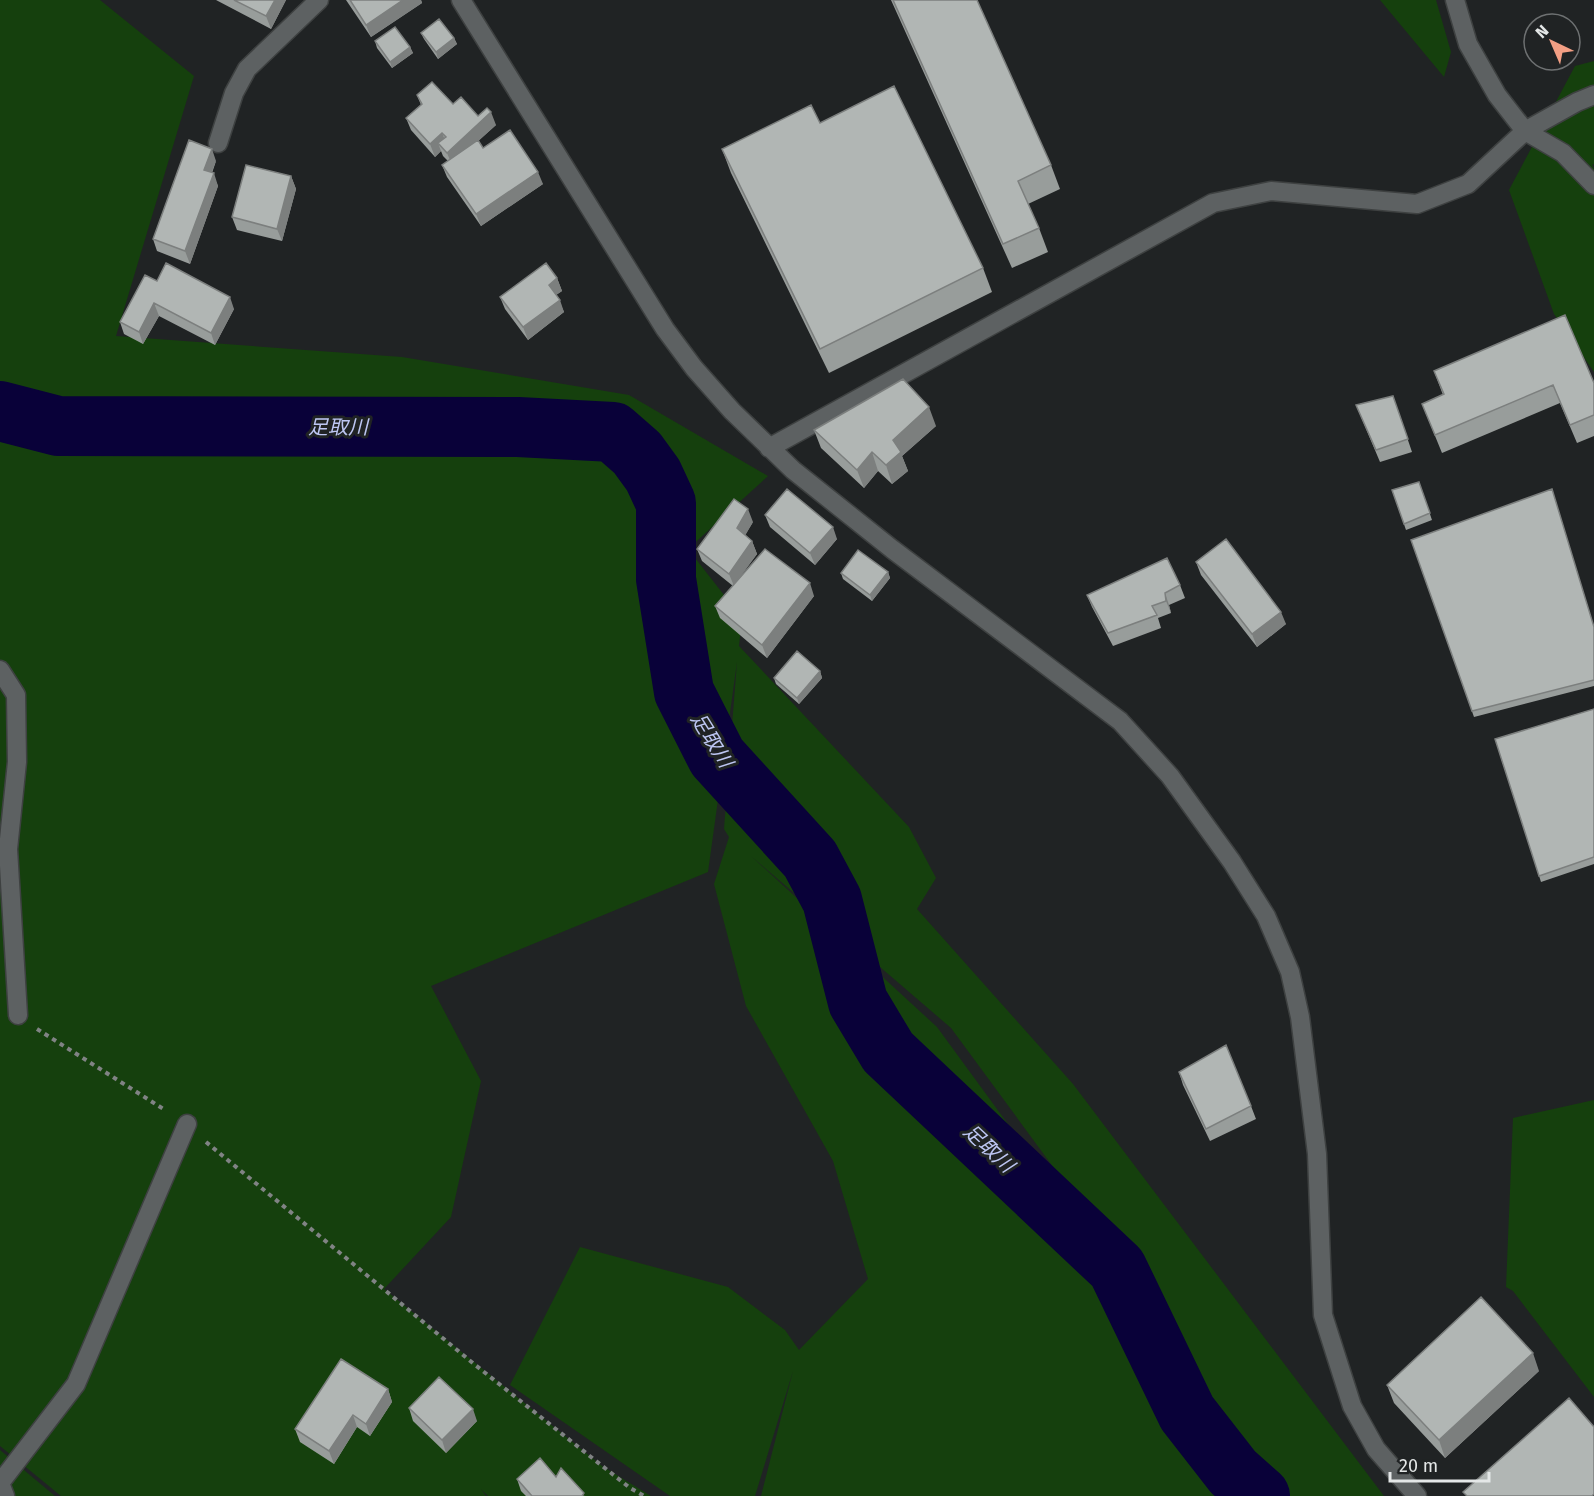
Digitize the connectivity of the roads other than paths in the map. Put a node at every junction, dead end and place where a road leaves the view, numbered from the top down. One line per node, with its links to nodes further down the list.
1 (319, 0): 6 (street)
2 (461, 0): 8 (street)
3 (1455, 0): 5 (street)
4 (1594, 95): 5 (street)
5 (1525, 130): 7 (street); 8 (street)
6 (218, 143)
7 (1594, 185)
8 (768, 448): 14 (street)
9 (0, 670): 10 (street)
10 (18, 1015)
11 (187, 1124): 12 (street)
12 (0, 1483): 13 (street)
13 (5, 1496)
14 (1417, 1496)

